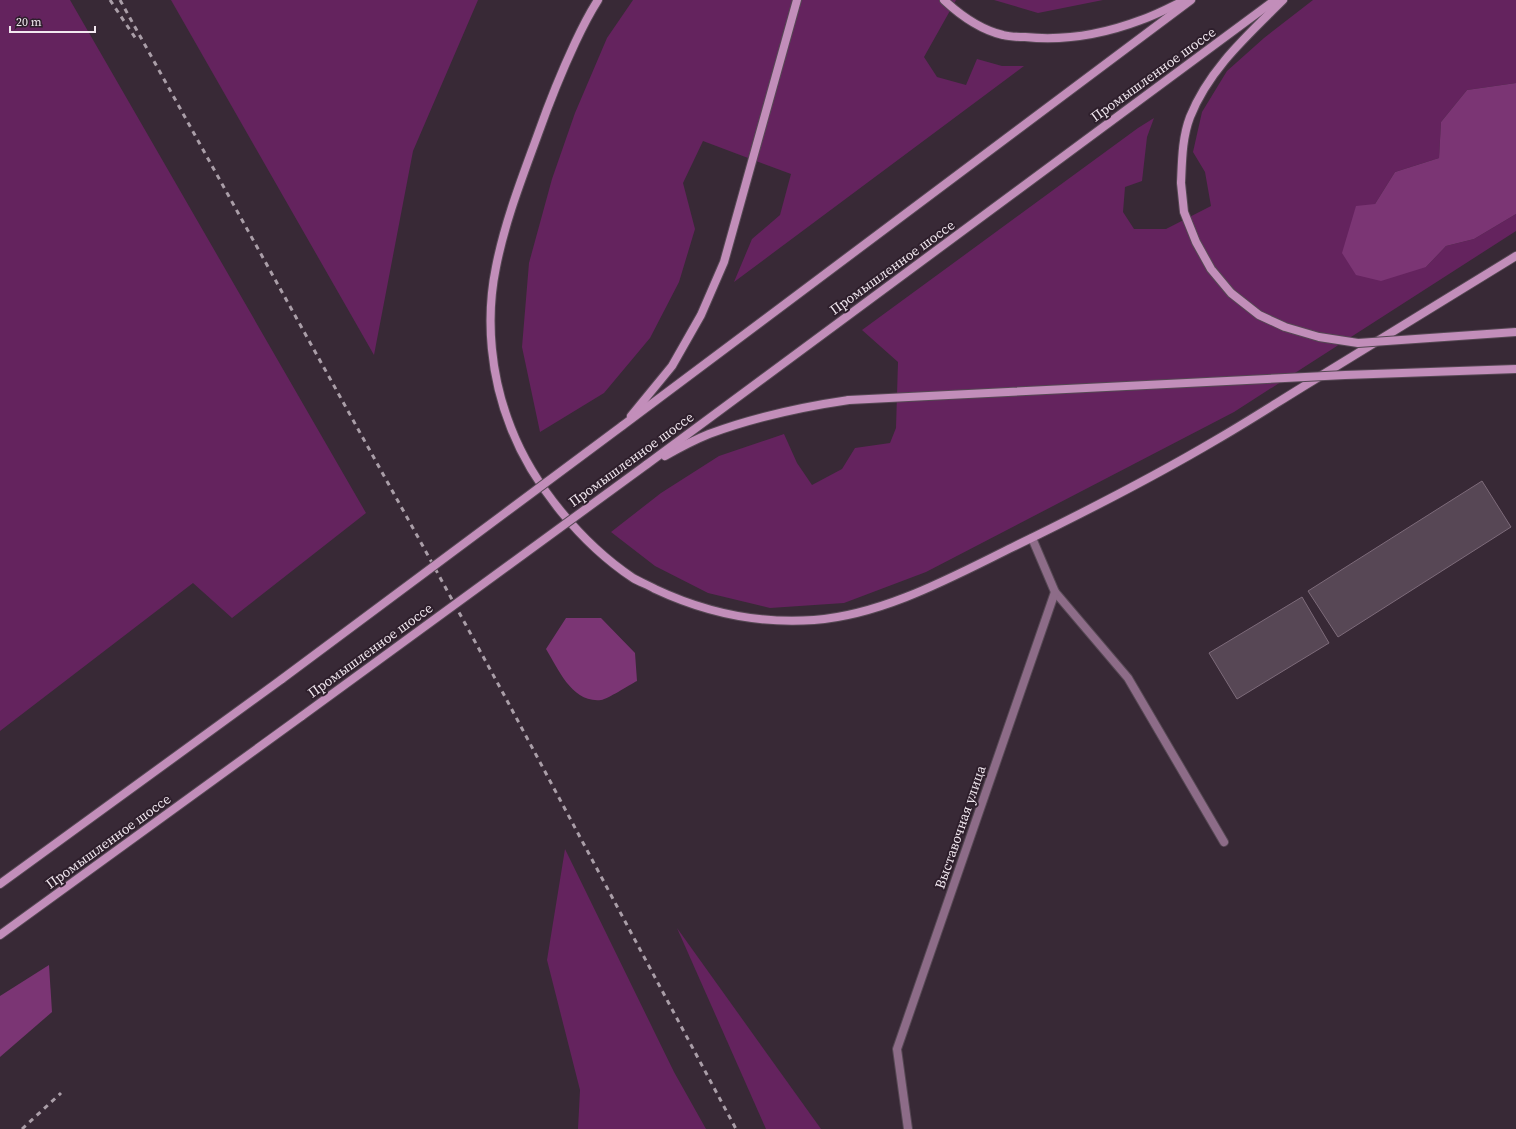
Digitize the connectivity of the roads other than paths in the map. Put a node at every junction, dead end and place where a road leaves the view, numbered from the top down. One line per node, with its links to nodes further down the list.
1 (598, 0): 13 (main road)
2 (797, 0): 11 (main road)
3 (944, 0): 4 (main road)
4 (1186, 0)
5 (1191, 0): 11 (main road, Промышленное шоссе)
6 (1275, 0): 12 (main road, Промышленное шоссе)
7 (1283, 0): 9 (main road, bridge)
8 (1516, 256): 13 (main road)
9 (1516, 332)
10 (1516, 369): 12 (main road, bridge)
11 (622, 426): 16 (main road, Промышленное шоссе, bridge)
12 (646, 465): 17 (main road, Промышленное шоссе, bridge)
13 (1032, 538): 14 (street)
14 (1055, 592): 15 (street); 18 (street, Выставочная улица)
15 (1224, 842)
16 (0, 884)
17 (0, 935)
18 (908, 1129)

